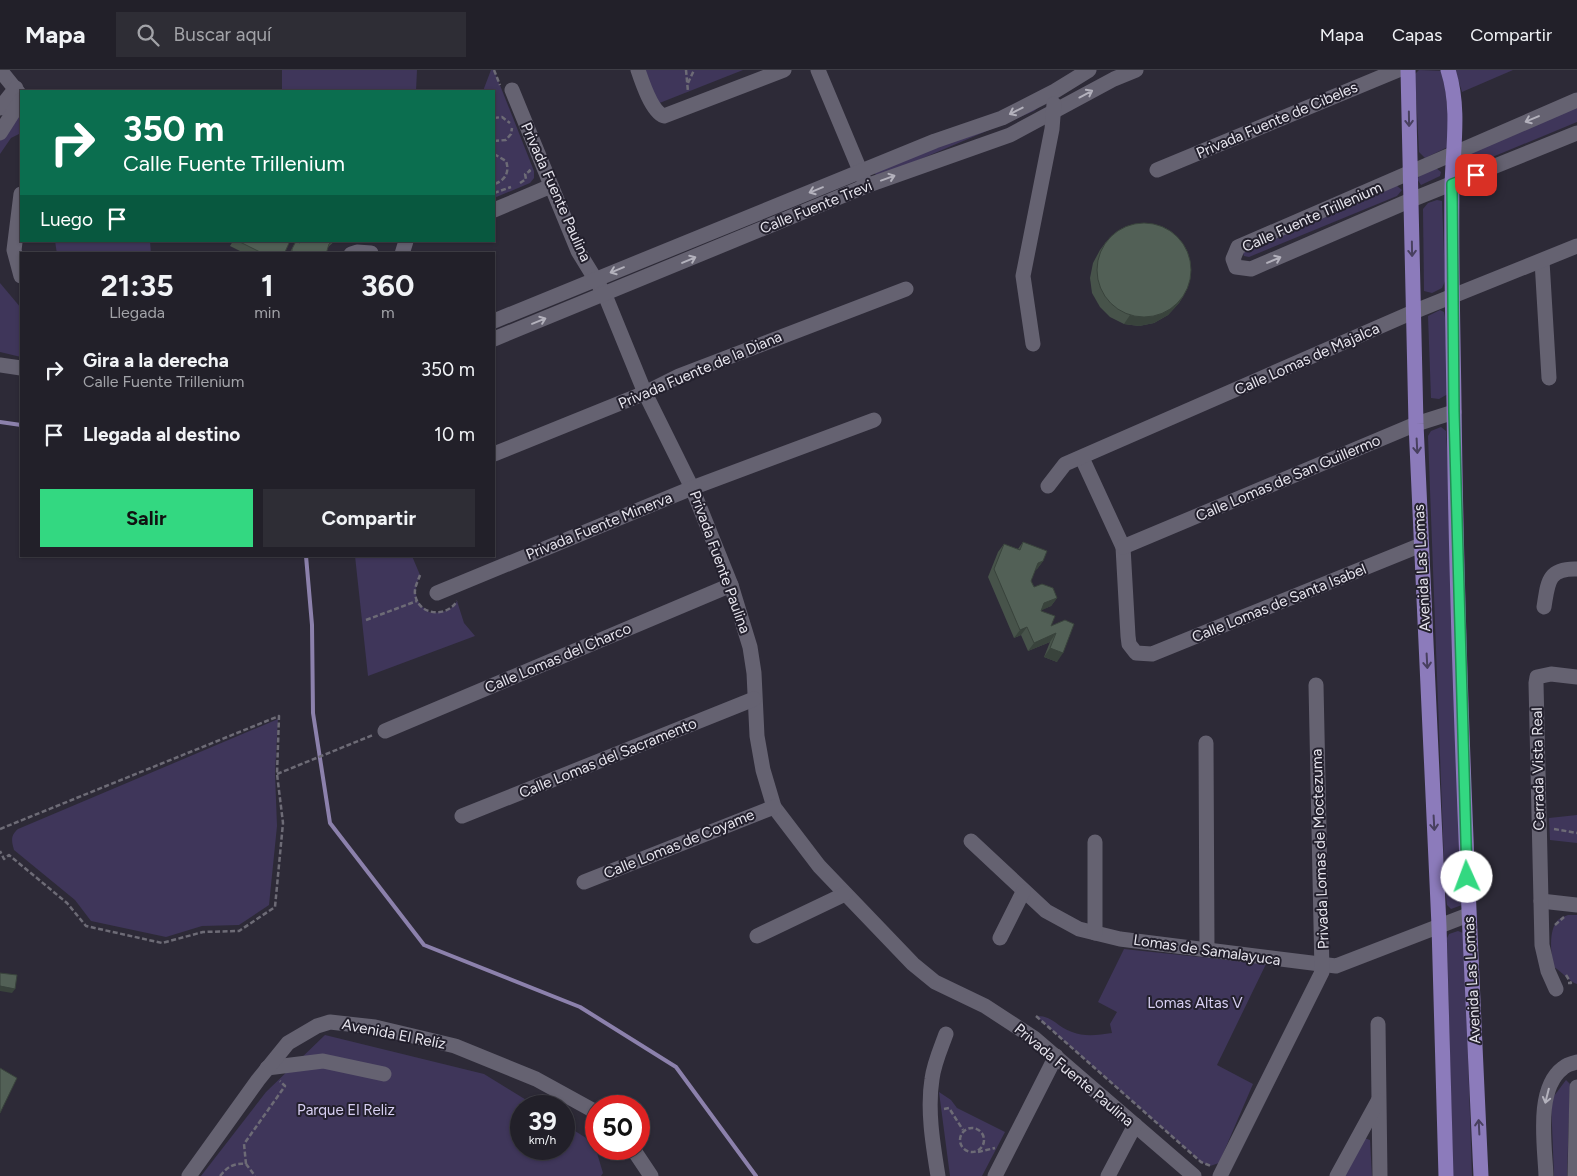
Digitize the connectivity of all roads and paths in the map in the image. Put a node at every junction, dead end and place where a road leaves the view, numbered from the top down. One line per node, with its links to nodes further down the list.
1 (0, 70): 18 (street)
2 (494, 70): 15 (path)
3 (638, 70): 6 (street)
4 (686, 70): 13 (path)
5 (694, 70): 13 (path)
6 (784, 70)
7 (818, 70): 35 (street)
8 (1089, 70): 16 (street, Calle Fuente Trevi)
9 (1136, 70): 22 (street, Calle Fuente Trevi, one-way to 9)
10 (1398, 70): 33 (street, Privada Fuente de Cibeles)
11 (1408, 70): 34 (main road, Avenida Las Lomas, one-way to 34)
12 (1448, 70): 30 (main road, Avenida Las Lomas)
13 (687, 84): 17 (path)
14 (697, 88): 17 (path)
15 (507, 91): 39 (street, Privada Fuente Paulina)
16 (1055, 91): 22 (street); 35 (street, Calle Fuente Trevi, one-way to 35)
17 (688, 92): 19 (path)
18 (19, 95): 21 (street); 26 (street)
19 (680, 95)
20 (1577, 100): 30 (street, Calle Fuente Trillenium, one-way to 30)
21 (0, 108)
22 (1053, 111): 35 (street, Calle Fuente Trevi, one-way to 22); 58 (street)
23 (507, 117): 25 (path)
24 (495, 118): 25 (path)
25 (511, 125): 28 (path); 29 (path)
26 (0, 133)
27 (1577, 133): 38 (street, Calle Fuente Trillenium)
28 (516, 136)
29 (495, 141)
30 (1454, 153): 34 (street, Calle Fuente Trillenium); 38 (main road, Avenida Las Lomas)
31 (495, 154): 36 (path)
32 (527, 165): 40 (path)
33 (1156, 170)
34 (1410, 173): 43 (main road, Avenida Las Lomas); 43 (street, Calle Fuente Trillenium, one-way to 43)
35 (863, 179): 51 (street, Calle Fuente Trevi, one-way to 51); 53 (street, Calle Fuente Trevi, one-way to 35)
36 (498, 183): 37 (path); 41 (path)
37 (495, 184)
38 (1452, 184): 43 (street, Calle Fuente Trillenium); 54 (main road, Avenida Las Lomas)
39 (551, 186): 44 (street); 51 (street, Privada Fuente Paulina)
40 (495, 192)
41 (504, 194)
42 (20, 198): 47 (street)
43 (1411, 200): 55 (main road, Avenida Las Lomas, one-way to 55)
44 (495, 210)
45 (1577, 246): 49 (street, Calle Lomas de Majalca)
46 (372, 249): 48 (street)
47 (7, 250): 50 (street)
48 (359, 252)
49 (1542, 261): 54 (street, Calle Lomas de Majalca); 61 (street)
50 (20, 274)
51 (596, 279): 53 (street, Privada Fuente Paulina); 56 (street, Calle Fuente Trevi)
52 (906, 289): 62 (street, Privada Fuente de la Diana)
53 (605, 295): 57 (street, Calle Fuente Trevi, one-way to 53); 62 (street, Privada Fuente Paulina)
54 (1453, 296): 55 (street, Calle Lomas de Majalca); 63 (main road, Avenida Las Lomas)
55 (1413, 312): 65 (main road, Avenida Las Lomas); 67 (street, Calle Lomas de Majalca)
56 (495, 321)
57 (495, 339)
58 (1033, 344)
59 (0, 365): 60 (street)
60 (20, 368)
61 (1549, 378)
62 (645, 393): 66 (street, Privada Fuente de la Diana); 69 (street, Privada Fuente Paulina)
63 (1454, 412): 65 (street, Calle Lomas de San Guillermo); 98 (main road, Avenida Las Lomas)
64 (874, 420): 69 (street, Privada Fuente Minerva)
65 (1416, 424): 70 (main road, Avenida Las Lomas, one-way to 70); 71 (street, Calle Lomas de San Guillermo)
66 (495, 454)
67 (1082, 458): 68 (street, Calle Lomas de Majalca); 71 (street)
68 (1048, 486)
69 (692, 488): 73 (street, Privada Fuente Paulina); 74 (street, Privada Fuente Minerva)
70 (1421, 545): 71 (street, Calle Lomas de Santa Isabel); 99 (main road, Avenida Las Lomas, one-way to 99)
71 (1123, 548)
72 (1577, 569): 76 (street)
73 (731, 585): 80 (street, Privada Fuente Paulina); 81 (street, Calle Lomas del Charco)
74 (437, 593)
75 (417, 601): 77 (path)
76 (1544, 608)
77 (366, 620)
78 (1577, 677): 87 (street, Cerrada Vista Real)
79 (1316, 685): 105 (street, Privada Lomas de Moctezuma)
80 (754, 700): 85 (street, Privada Fuente Paulina); 86 (street, Calle Lomas del Sacramento)
81 (384, 731)
82 (366, 738): 84 (path)
83 (1206, 743): 104 (street)
84 (277, 774): 88 (path); 92 (path)
85 (774, 806): 93 (street, Calle Lomas de Coyame); 95 (street, Privada Fuente Paulina)
86 (462, 816)
87 (1540, 827): 89 (path); 96 (street, Cerrada Vista Real)
88 (0, 829)
89 (1577, 833)
90 (971, 841): 94 (street, Lomas de Samalayuca)
91 (1095, 842): 101 (street)
92 (0, 851)
93 (584, 882)
94 (1023, 892): 101 (street, Lomas de Samalayuca); 103 (street)
95 (845, 894): 102 (street); 110 (street, Privada Fuente Paulina)
96 (1541, 901): 97 (street); 106 (street, Cerrada Vista Real)
97 (1573, 910): 100 (path)
98 (1468, 915): 99 (street, Lomas de Samalayuca); 134 (main road, Avenida Las Lomas, one-way to 98)
99 (1439, 926): 105 (street, Lomas de Samalayuca); 133 (main road, Avenida Las Lomas)
100 (1553, 930)
101 (1095, 933): 104 (street, Lomas de Samalayuca)
102 (757, 936)
103 (1000, 938)
104 (1207, 949): 105 (street, Lomas de Samalayuca)
105 (1323, 965): 122 (street, Privada Lomas de Moctezuma)
106 (1556, 981): 106 (path)
107 (1036, 1016): 122 (path)
108 (1378, 1024): 115 (street)
109 (946, 1034): 127 (street)
110 (1056, 1056): 118 (street, Privada Fuente Paulina); 128 (street)
111 (1577, 1062): 135 (street, one-way to 135)
112 (267, 1068): 113 (street); 116 (street, Avenida El Relíz); 121 (path); 123 (street, Avenida El Relíz)
113 (384, 1074)
114 (1577, 1087): 136 (street)
115 (1378, 1100): 131 (street); 132 (street)
116 (585, 1106)
117 (941, 1110): 119 (path)
118 (1135, 1125): 129 (street); 130 (street, Privada Fuente Paulina)
119 (963, 1130): 119 (path)
120 (640, 1160): 126 (street)
121 (246, 1164): 124 (path); 125 (path)
122 (1220, 1170)
123 (189, 1176)
124 (220, 1176)
125 (254, 1176)
126 (651, 1176)
127 (938, 1176)
128 (995, 1176)
129 (1108, 1176)
130 (1194, 1176)
131 (1336, 1176)
132 (1380, 1176)
133 (1446, 1176)
134 (1481, 1176)
135 (1546, 1176)
136 (1575, 1176)

